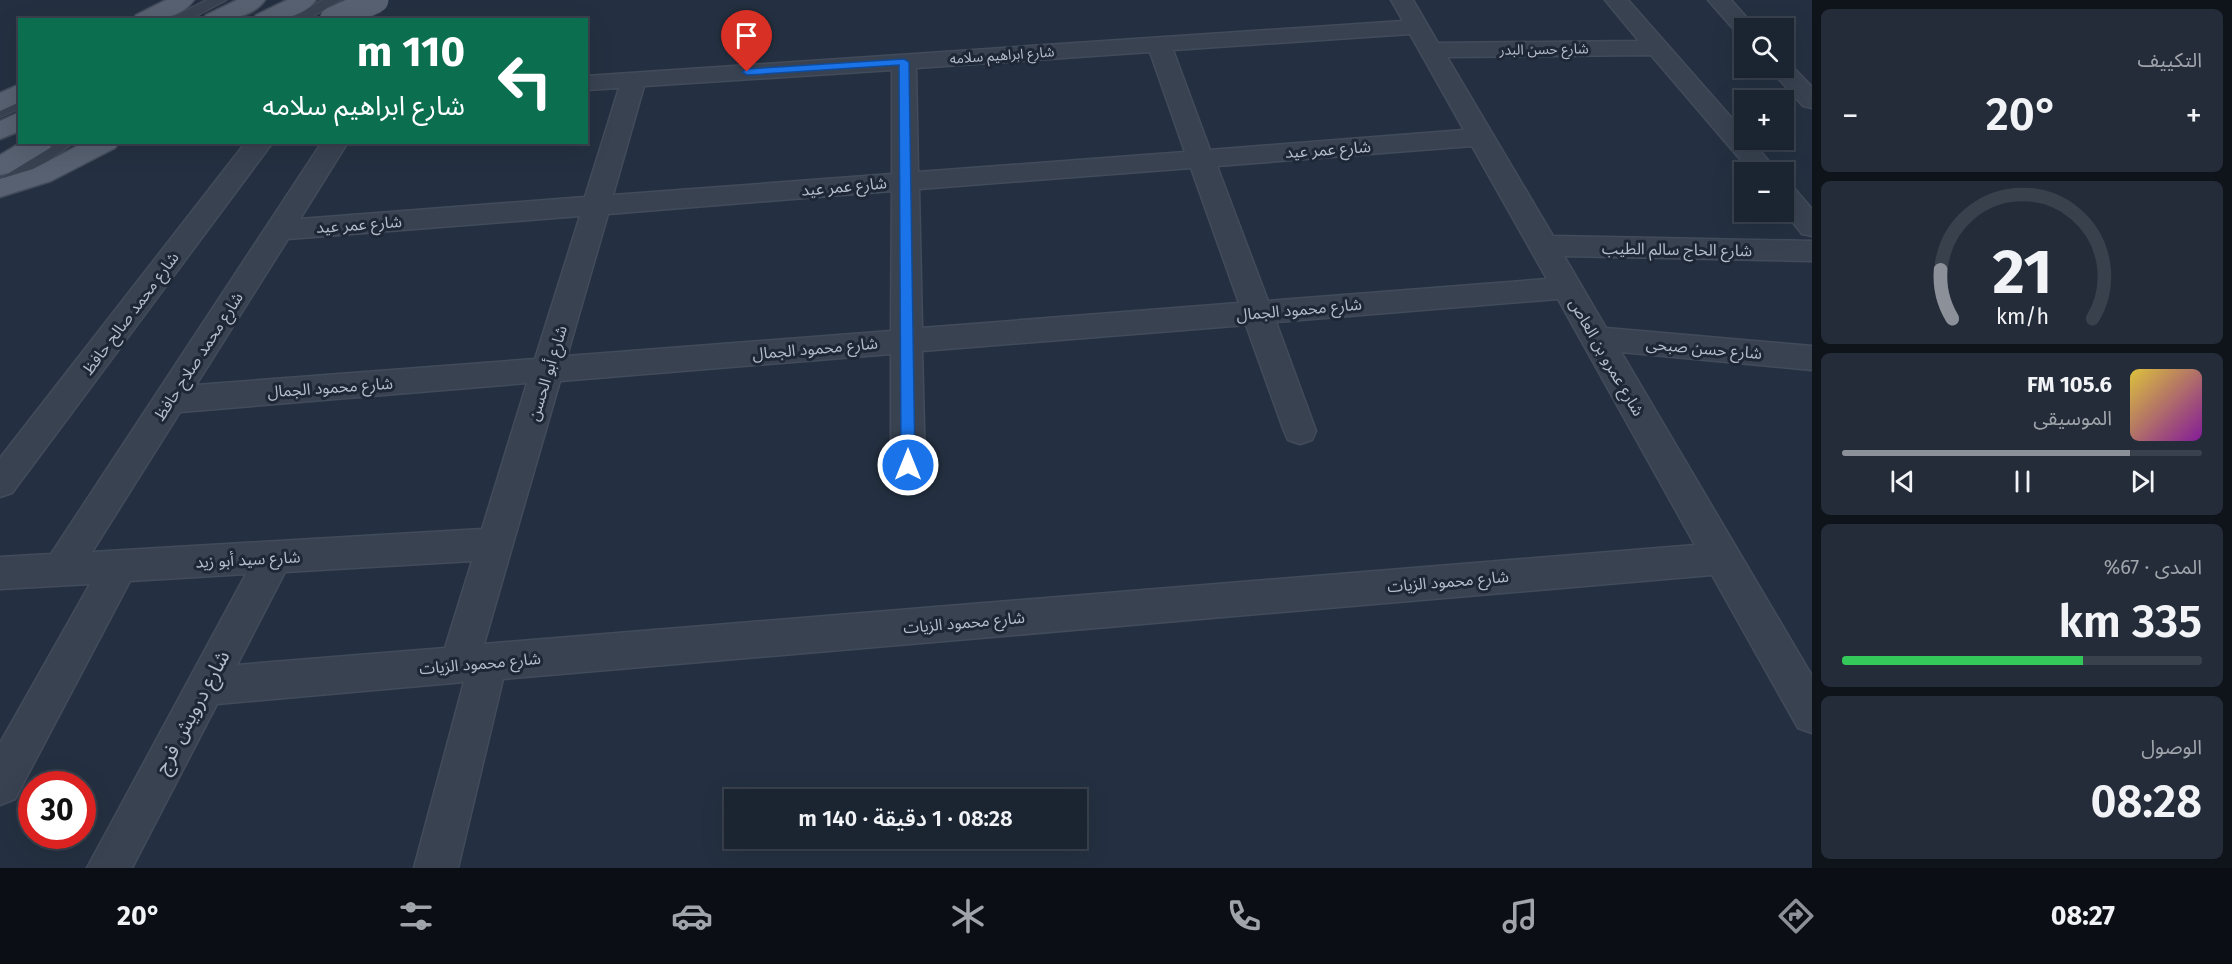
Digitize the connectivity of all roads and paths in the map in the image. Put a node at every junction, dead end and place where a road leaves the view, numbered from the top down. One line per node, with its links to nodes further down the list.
1 (183, 0): 11 (main road)
2 (219, 0): 12 (lane)
3 (254, 0): 13 (main road)
4 (305, 0): 14 (main road)
5 (334, 0): 15 (lane)
6 (372, 0): 17 (street)
7 (376, 0): 16 (main road, bridge)
8 (1402, 0): 19 (street, شارع عمرو بن العاص)
9 (1616, 0): 21 (street)
10 (1719, 0): 18 (street)
11 (148, 18)
12 (180, 18)
13 (218, 18)
14 (268, 18)
15 (298, 18)
16 (336, 18)
17 (358, 18)
18 (1736, 18)
19 (1424, 39): 20 (street, شارع ابراهيم سلامه); 21 (street, شارع حسن البدر); 33 (street, شارع عمرو بن العاص)
20 (1159, 44): 22 (street, شارع ابراهيم سلامه); 39 (street)
21 (1658, 48): 40 (street)
22 (904, 62): 24 (street, شارع ابراهيم سلامه); 42 (street)
23 (1791, 78): 27 (street)
24 (634, 80): 25 (street, شارع ابراهيم سلامه); 44 (street, شارع أبو الحسن)
25 (588, 83)
26 (18, 92): 29 (main road)
27 (1812, 100)
28 (18, 103): 30 (lane)
29 (0, 104)
30 (0, 112)
31 (18, 121): 32 (main road)
32 (0, 131)
33 (1481, 137): 39 (street, شارع عمر عيد); 48 (street, شارع عمرو بن العاص)
34 (38, 144): 41 (main road)
35 (63, 144): 43 (lane)
36 (102, 144): 43 (main road)
37 (258, 144): 59 (street, شارع محمد صالح حافظ)
38 (334, 144): 47 (street, شارع محمد صلاح حافظ)
39 (1201, 158): 42 (street, شارع عمر عيد); 51 (street)
40 (1756, 162)
41 (0, 167)
42 (905, 181): 44 (street, شارع عمر عيد); 53 (street)
43 (0, 187)
44 (597, 206): 47 (street, شارع عمر عيد); 55 (street, شارع أبو الحسن)
45 (1794, 206): 46 (street)
46 (1812, 227)
47 (279, 230): 56 (street, شارع محمد صلاح حافظ)
48 (1542, 246): 49 (street, شارع الحاج سالم الطيب); 50 (street, شارع عمرو بن العاص)
49 (1812, 251)
50 (1568, 288): 51 (street, شارع محمود الجمال); 52 (street, شارع عمرو بن العاص)
51 (1257, 312): 53 (street, شارع محمود الجمال); 57 (street)
52 (1596, 338): 54 (street, شارع حسن صبحى); 62 (street, شارع عمرو بن العاص)
53 (907, 341): 55 (street, شارع محمود الجمال); 58 (street)
54 (1812, 358)
55 (548, 370): 56 (street, شارع محمود الجمال); 60 (street, شارع أبو الحسن)
56 (170, 400): 64 (street, شارع محمد صلاح حافظ)
57 (1300, 431)
58 (908, 465)
59 (0, 483)
60 (496, 544): 61 (street, شارع سيد أبو زيد); 66 (street, شارع أبو الحسن)
61 (274, 557): 63 (street, شارع سيد أبو زيد); 67 (street, شارع درويش فرج)
62 (1722, 558): 66 (street, شارع محمود الزيات); 68 (street, شارع عمرو بن العاص)
63 (119, 566): 64 (street, شارع سيد أبو زيد); 69 (street)
64 (61, 570): 65 (street, شارع سيد أبو زيد)
65 (0, 573)
66 (473, 664): 67 (street, شارع محمود الزيات); 71 (street, شارع أبو الحسن)
67 (206, 686): 70 (street, شارع درويش فرج)
68 (1812, 714)
69 (4, 768)
70 (109, 868)
71 (436, 868)

